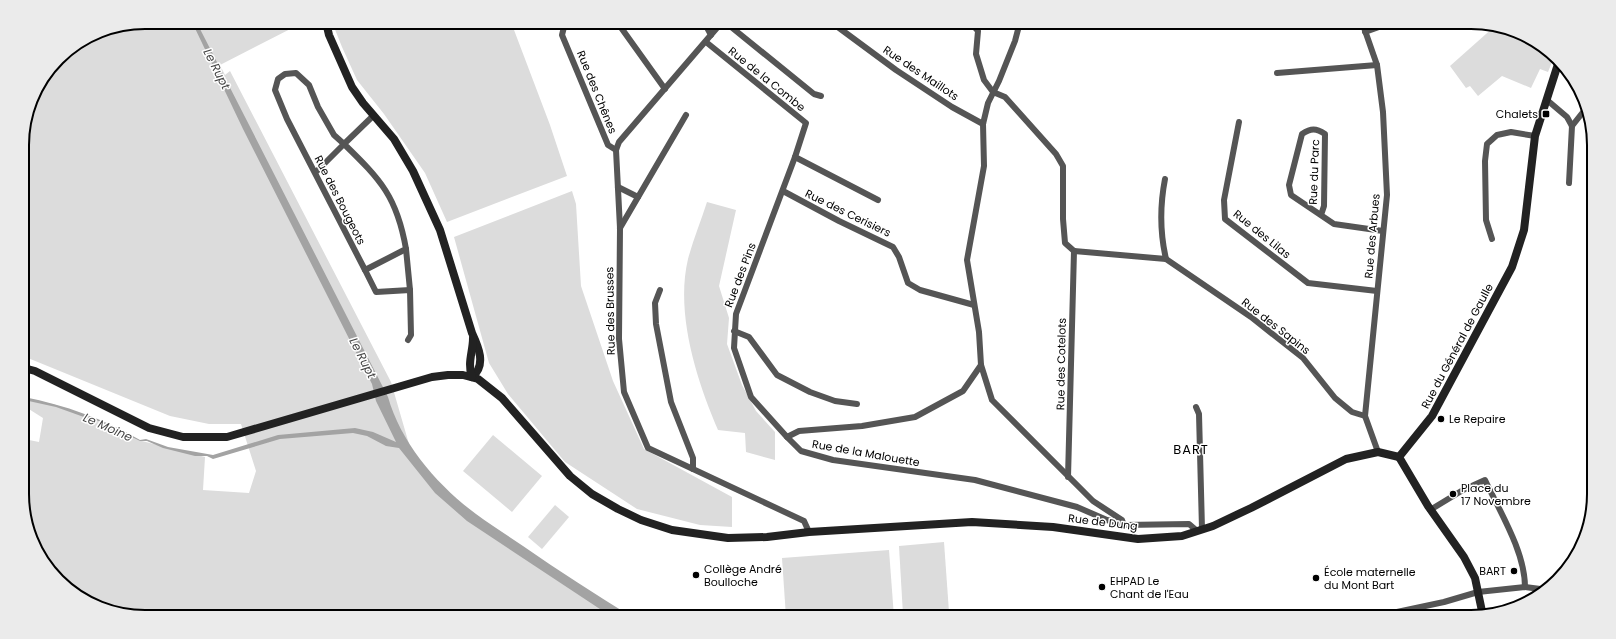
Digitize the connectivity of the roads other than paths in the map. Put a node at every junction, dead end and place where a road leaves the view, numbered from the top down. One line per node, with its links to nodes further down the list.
1 (328, 29): 23 (main road)
2 (564, 29): 30 (street, Rue des Chênes)
3 (622, 29): 18 (street)
4 (708, 29): 13 (street)
5 (717, 29): 13 (street)
6 (733, 29): 20 (street)
7 (840, 29): 26 (street, Rue des Maillots)
8 (976, 29): 19 (street)
9 (1018, 29): 19 (street)
10 (1364, 29): 12 (street, Rue des Arbues)
11 (1373, 29): 12 (street)
12 (1365, 32): 15 (street, Rue des Arbues)
13 (711, 35): 14 (street)
14 (706, 42): 18 (street); 31 (street, Rue de la Combe)
15 (1377, 65): 17 (street); 41 (street, Rue des Arbues)
16 (1557, 68): 21 (main road, Rue du Général de Gaulle)
17 (1277, 73)
18 (665, 89): 30 (street)
19 (993, 92): 26 (street); 44 (street)
20 (821, 96)
21 (1547, 100): 27 (street); 28 (main road, Rue du Général de Gaulle)
22 (1582, 113): 27 (street)
23 (374, 115): 29 (street); 55 (main road)
24 (686, 115): 37 (street)
25 (1239, 122): 49 (street, Rue des Lilas)
26 (983, 124): 50 (street)
27 (1572, 126): 34 (street)
28 (1535, 136): 42 (street); 61 (main road, Rue du Général de Gaulle)
29 (344, 144): 32 (street); 32 (street, Rue des Bougeots); 43 (street, Rue des Bougeots)
30 (616, 150): 35 (street, Rue des Brusses)
31 (795, 157): 36 (street, Rue des Pins); 38 (street)
32 (316, 172): 46 (street, Rue des Bougeots)
33 (1165, 178): 45 (street)
34 (1569, 183)
35 (618, 187): 37 (street); 40 (street, Rue des Brusses)
36 (783, 191): 50 (street, Rue des Cerisiers); 51 (street, Rue des Pins)
37 (638, 197): 40 (street)
38 (878, 200)
39 (1321, 215): 39 (street, Rue du Parc); 41 (street, Rue du Parc)
40 (620, 228): 62 (street, Rue des Brusses)
41 (1383, 231): 49 (street, Rue des Arbues)
42 (1492, 239)
43 (406, 249): 46 (street); 47 (street, Rue des Bougeots)
44 (1074, 251): 45 (street, Rue des Sapins); 63 (street, Rue des Cotelots)
45 (1166, 259): 58 (street, Rue des Sapins)
46 (365, 270): 47 (street, Rue des Bougeots)
47 (410, 290): 52 (street, Rue des Bougeots)
48 (660, 290): 62 (street)
49 (1377, 291): 58 (street, Rue des Arbues)
50 (974, 305): 53 (street)
51 (734, 330): 56 (street); 59 (street, Rue des Pins)
52 (408, 340)
53 (981, 366): 59 (street, Rue de la Malouette); 63 (street)
54 (29, 370): 55 (main road)
55 (472, 376): 67 (main road, Rue de Dung)
56 (857, 404)
57 (1196, 407): 66 (street)
58 (1366, 416): 60 (street, Rue des Arbues)
59 (787, 437): 65 (street, Rue de la Malouette)
60 (1378, 452): 61 (main road, Rue de Dung); 66 (main road, Rue de Dung)
61 (1399, 457): 64 (main road)
62 (693, 468): 67 (street, Rue des Brusses)
63 (1068, 477): 65 (street)
64 (1430, 510): 68 (street); 70 (main road)
65 (1124, 525): 66 (street, Rue de la Malouette)
66 (1199, 530): 67 (main road, Rue de Dung)
67 (809, 532)
68 (1525, 587): 69 (street); 70 (street)
69 (1538, 589)
70 (1478, 592): 71 (street); 72 (main road)
71 (1406, 610)
72 (1482, 610)

